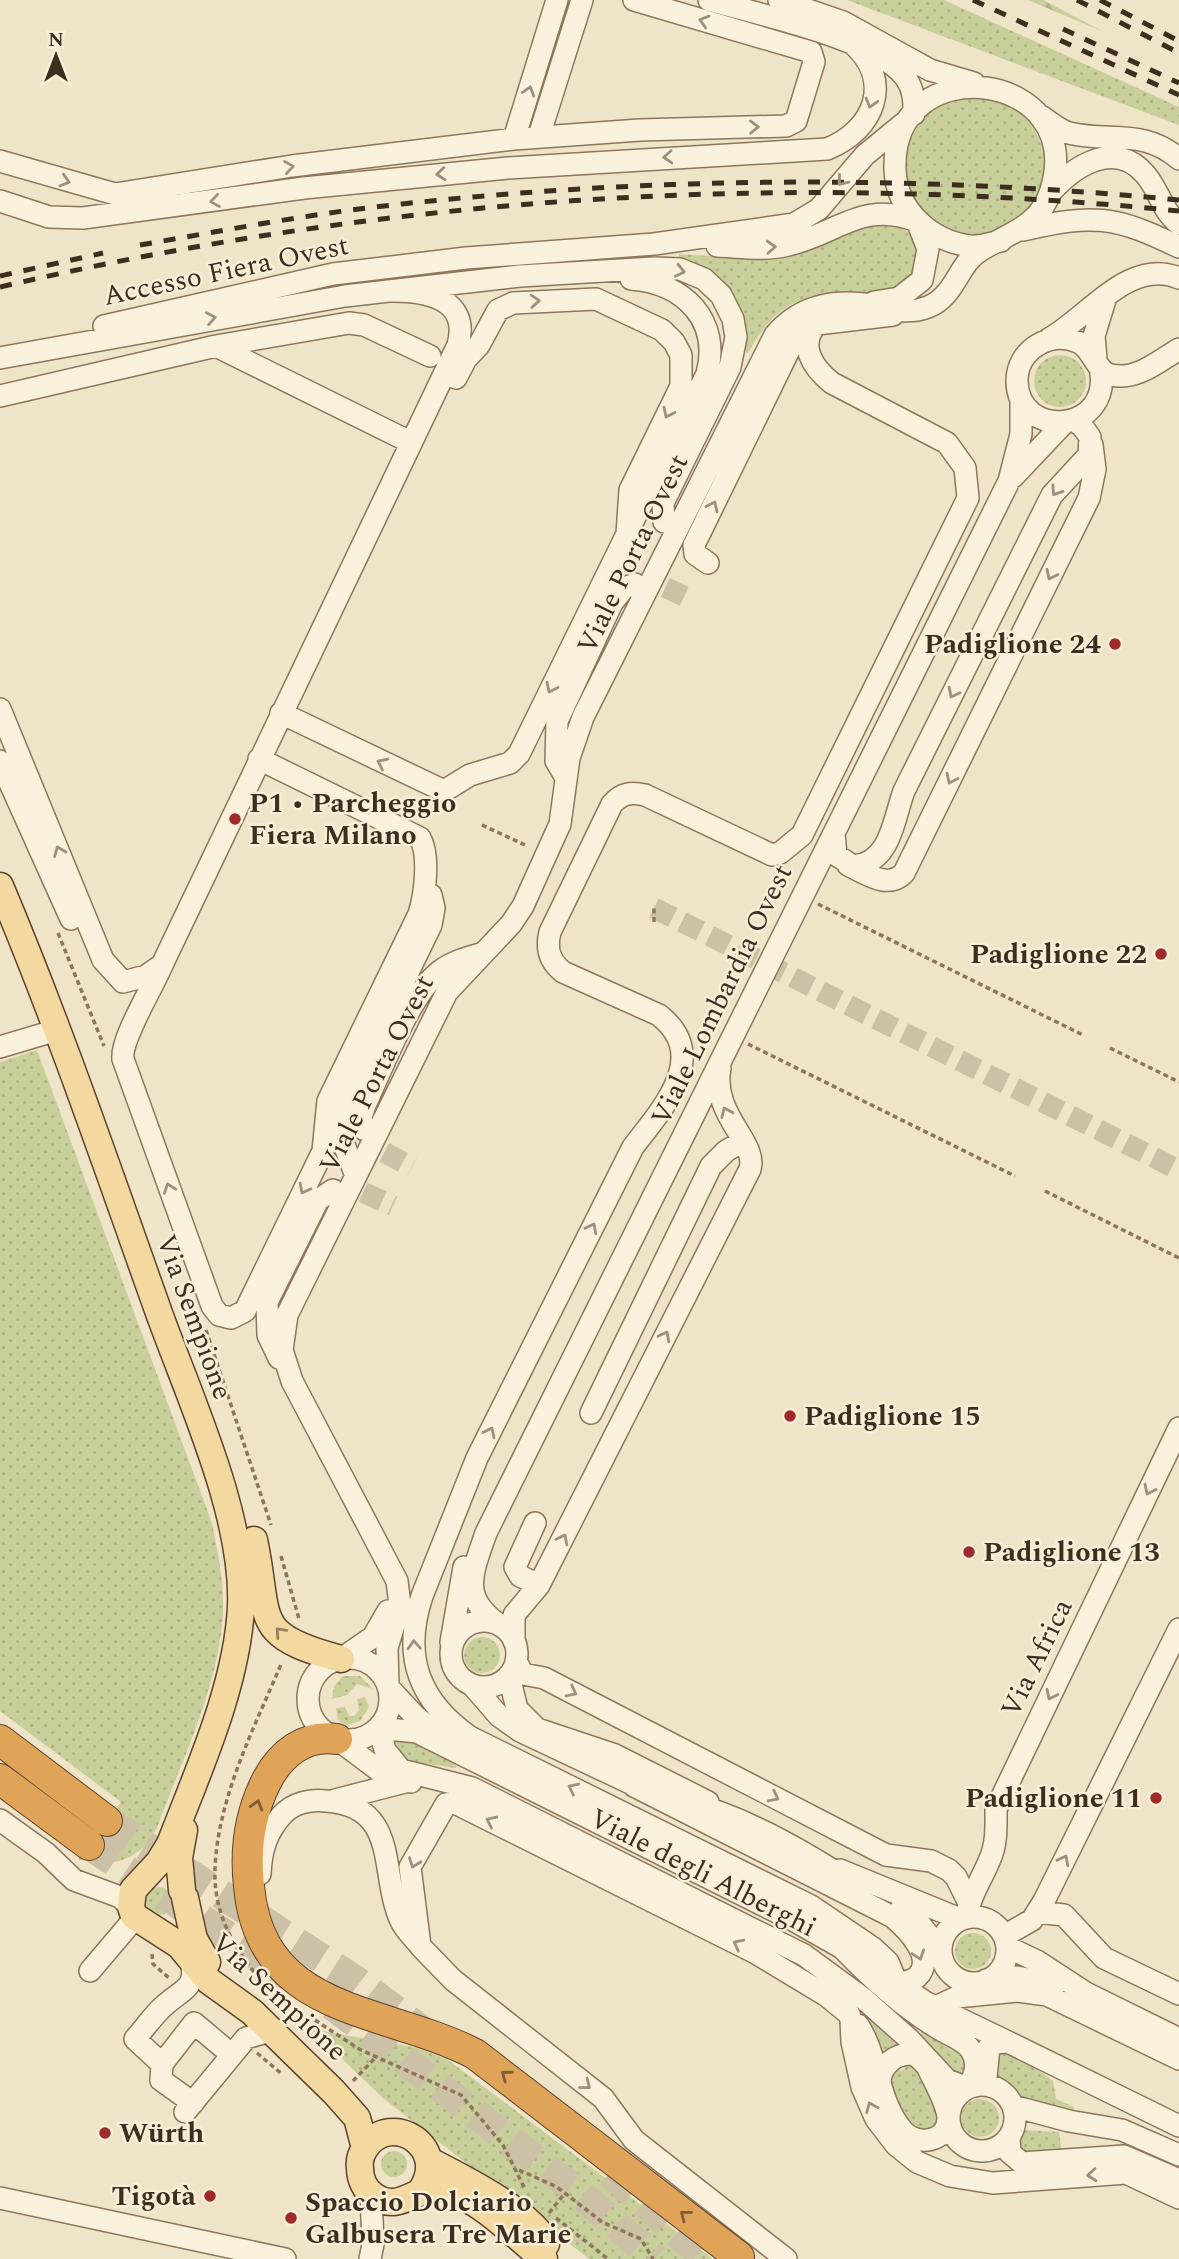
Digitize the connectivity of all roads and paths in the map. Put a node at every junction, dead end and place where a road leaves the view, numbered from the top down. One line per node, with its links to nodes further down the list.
1 (556, 0): 11 (street, one-way to 1)
2 (582, 0): 10 (street)
3 (634, 0): 10 (street, one-way to 3)
4 (709, 0): 6 (street)
5 (779, 0): 7 (street)
6 (852, 43): 9 (street); 15 (street, one-way to 15)
7 (989, 86): 8 (street); 9 (street)
8 (1034, 110): 12 (street); 14 (street)
9 (912, 116): 16 (street); 20 (street, one-way to 20)
10 (539, 136): 11 (street)
11 (514, 139): 13 (street, one-way to 11)
12 (1179, 159)
13 (0, 161)
14 (1051, 193): 17 (street); 18 (street)
15 (0, 201)
16 (917, 221): 19 (street); 20 (street, one-way to 16); 26 (street, Viale Porta Ovest)
17 (1179, 225)
18 (1023, 230): 19 (street); 21 (street)
19 (1001, 241): 27 (street, Viale Porta Ovest)
20 (654, 244): 32 (street, Accesso Fiera Ovest)
21 (1179, 247)
22 (559, 273): 24 (street); 42 (street, one-way to 42); 43 (street)
23 (1179, 278): 25 (street)
24 (387, 291): 34 (street, one-way to 24); 39 (street)
25 (1107, 297): 29 (street); 35 (street)
26 (862, 304): 27 (street, Viale Porta Ovest); 50 (street, Viale Porta Ovest)
27 (906, 312): 28 (street)
28 (817, 324): 44 (street, one-way to 28); 120 (street, one-way to 28)
29 (1049, 340): 35 (street); 37 (street)
30 (216, 346): 33 (street); 36 (street); 39 (street)
31 (1179, 349): 35 (street)
32 (0, 352)
33 (430, 356)
34 (0, 358)
35 (1098, 363): 38 (street)
36 (0, 396)
37 (1021, 399): 38 (street); 41 (street, Viale Lombardia Ovest)
38 (1068, 422): 40 (street); 41 (street, Viale Lombardia Ovest)
39 (412, 439): 43 (street, one-way to 43); 47 (street)
40 (1092, 443): 54 (street, one-way to 54); 54 (street, one-way to 54)
41 (1009, 481): 52 (street, Viale Lombardia Ovest)
42 (664, 522)
43 (627, 534): 47 (street, one-way to 47)
44 (708, 563)
45 (635, 584): 50 (street)
46 (0, 709): 62 (street, one-way to 46)
47 (281, 713): 48 (street)
48 (260, 759): 56 (street); 61 (street)
49 (0, 761): 62 (street)
50 (566, 778): 60 (street, Viale Porta Ovest)
51 (482, 825): 53 (path)
52 (834, 833): 54 (street); 57 (street, Viale Lombardia Ovest)
53 (525, 845)
54 (847, 864)
55 (0, 886): 64 (main road, Via Sempione)
56 (426, 887): 63 (street, one-way to 63); 73 (street)
57 (802, 895): 65 (path); 66 (street, Viale Lombardia Ovest)
58 (654, 908): 59 (path)
59 (654, 922)
60 (482, 953): 71 (street); 73 (street, Viale Porta Ovest)
61 (162, 965): 62 (street); 63 (street)
62 (123, 982): 63 (street)
63 (134, 1021)
64 (57, 1030): 67 (street); 80 (main road, Via Sempione)
65 (1083, 1035)
66 (733, 1037): 69 (street, Viale Lombardia Ovest); 74 (path)
67 (0, 1047)
68 (1110, 1048): 70 (path)
69 (722, 1058): 72 (street, one-way to 69); 83 (street, Viale Lombardia Ovest)
70 (1179, 1082)
71 (363, 1129)
72 (743, 1141): 79 (street); 85 (street, one-way to 72)
73 (356, 1176): 78 (street, Viale Porta Ovest)
74 (1015, 1176)
75 (333, 1190): 78 (street)
76 (1045, 1191): 77 (path)
77 (1179, 1258)
78 (292, 1381): 84 (street, Viale Porta Ovest)
79 (591, 1413)
80 (200, 1428): 89 (main road, one-way to 80); 98 (main road, Via Sempione)
81 (1179, 1428): 110 (street, Via Africa, one-way to 110)
82 (535, 1523): 85 (street)
83 (485, 1533): 87 (street, Viale Lombardia Ovest); 88 (street, Viale Lombardia Ovest)
84 (383, 1561): 89 (street, Viale Porta Ovest); 91 (street, Viale Porta Ovest)
85 (539, 1585): 88 (street)
86 (1179, 1629): 111 (street, one-way to 86)
87 (450, 1651): 88 (street); 90 (street)
88 (510, 1651): 90 (street); 102 (street); 110 (street, Viale Lombardia Ovest, one-way to 110)
89 (341, 1658): 91 (street); 93 (street)
90 (473, 1686): 100 (street)
91 (388, 1687): 92 (street); 95 (street)
92 (379, 1728): 93 (street); 95 (street); 97 (street, Viale degli Alberghi)
93 (337, 1739): 99 (street, Viale degli Alberghi); 126 (highway, one-way to 93)
94 (0, 1740): 104 (highway)
95 (459, 1754): 115 (street)
96 (0, 1779): 105 (highway)
97 (441, 1779): 99 (street, Viale degli Alberghi); 131 (street, Viale degli Alberghi)
98 (194, 1780): 108 (main road, Via Sempione); 109 (main road, Via Sempione)
99 (406, 1782): 101 (street)
100 (634, 1786): 102 (street); 120 (street, one-way to 120)
101 (326, 1801): 114 (street); 126 (street)
102 (728, 1815): 107 (street)
103 (0, 1820): 106 (street, Via Sempione)
104 (107, 1821)
105 (89, 1845)
106 (46, 1853): 108 (street, Via Sempione); 112 (street, Via Sempione)
107 (825, 1865): 110 (street); 116 (street)
108 (142, 1879): 109 (main road); 112 (main road, Via Sempione)
109 (183, 1894): 112 (main road); 139 (main road, Via Sempione)
110 (965, 1913): 113 (street); 116 (street)
111 (1034, 1916): 113 (street); 122 (street)
112 (136, 1919): 117 (main road, Via Sempione); 118 (street)
113 (1006, 1941): 119 (street); 121 (street)
114 (420, 1946): 125 (street, one-way to 114); 160 (street, one-way to 160)
115 (844, 1950): 120 (street); 123 (street)
116 (940, 1950): 119 (street)
117 (191, 1962): 127 (main road, Via Sempione); 133 (street)
118 (90, 1971)
119 (986, 1980): 121 (street)
120 (895, 1981): 124 (street)
121 (1086, 1993): 128 (street)
122 (1179, 1994)
123 (905, 2006): 124 (street); 135 (street)
124 (936, 2008): 129 (street); 132 (street)
125 (849, 2014): 134 (street); 149 (street, one-way to 125)
126 (382, 2019): 154 (highway, one-way to 126)
127 (271, 2031): 130 (street); 140 (main road, Via Sempione)
128 (1179, 2039)
129 (1008, 2042): 135 (street); 138 (street)
130 (232, 2055): 133 (street); 133 (street)
131 (923, 2058): 134 (street); 135 (street, Viale degli Alberghi); 136 (street, Viale degli Alberghi)
132 (1179, 2059)
133 (162, 2063)
134 (880, 2085): 136 (street)
135 (971, 2086): 136 (street); 137 (street)
136 (948, 2117): 137 (street)
137 (1012, 2122): 141 (street); 143 (street)
138 (1179, 2126)
139 (397, 2132): 140 (main road); 142 (main road)
140 (365, 2148): 148 (main road)
141 (1179, 2155)
142 (430, 2161): 145 (main road); 157 (main road)
143 (1179, 2180)
144 (526, 2191): 146 (path)
145 (420, 2192): 148 (main road); 156 (main road)
146 (565, 2193): 151 (path); 159 (path)
147 (0, 2198): 153 (street)
148 (383, 2198): 152 (street)
149 (1179, 2198)
150 (541, 2206): 151 (path)
151 (549, 2213): 158 (path)
152 (371, 2252)
153 (216, 2253): 155 (street)
154 (739, 2257)
155 (285, 2259)
156 (544, 2259)
157 (551, 2259)
158 (608, 2259)
159 (653, 2259)
160 (786, 2259)

